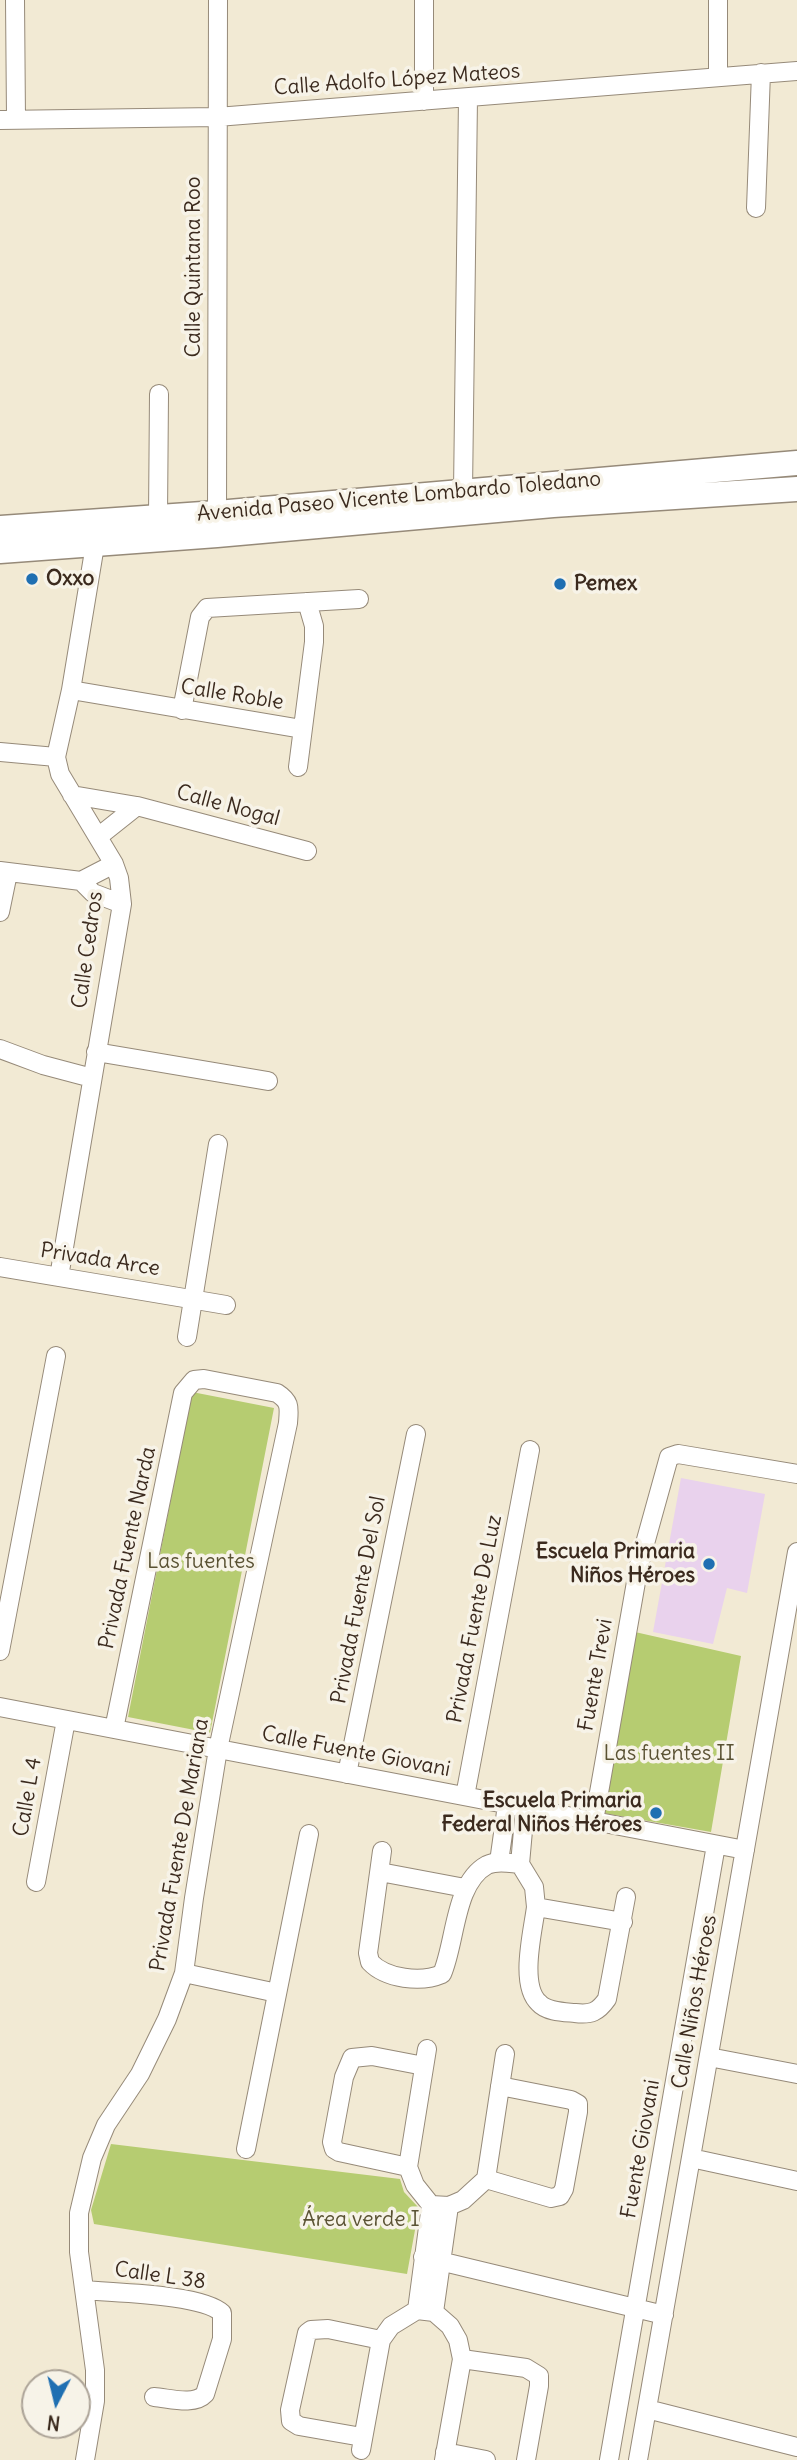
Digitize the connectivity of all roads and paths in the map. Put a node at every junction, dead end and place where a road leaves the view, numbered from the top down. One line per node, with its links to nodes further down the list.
1 (15, 0): 11 (street)
2 (218, 0): 10 (street, Calle Quintana Roo)
3 (424, 0): 9 (street)
4 (718, 0): 7 (street)
5 (797, 71): 6 (street, Calle Adolfo López Mateos)
6 (761, 73): 7 (street, Calle Adolfo López Mateos); 12 (street)
7 (718, 76): 8 (street, Calle Adolfo López Mateos)
8 (468, 98): 9 (street, Calle Adolfo López Mateos); 16 (street)
9 (424, 100): 10 (street, Calle Adolfo López Mateos)
10 (217, 117): 11 (street, Calle Adolfo López Mateos); 18 (street, Calle Quintana Roo)
11 (8, 119)
12 (756, 208)
13 (159, 394): 17 (street)
14 (797, 463): 16 (main road, Avenida Paseo Vicente Lombardo Toledano)
15 (797, 489): 18 (main road, Avenida Paseo Vicente Lombardo Toledano)
16 (463, 491): 18 (main road, Avenida Paseo Vicente Lombardo Toledano)
17 (158, 517): 18 (main road, Avenida Paseo Vicente Lombardo Toledano); 20 (main road, Avenida Paseo Vicente Lombardo Toledano)
18 (217, 524): 20 (main road, Avenida Paseo Vicente Lombardo Toledano)
19 (0, 528): 20 (main road, Avenida Paseo Vicente Lombardo Toledano)
20 (97, 532): 21 (main road, Avenida Paseo Vicente Lombardo Toledano); 24 (street)
21 (0, 551)
22 (359, 599): 23 (street)
23 (307, 602): 25 (street); 26 (street, Calle Roble)
24 (71, 690): 25 (street, Calle Roble); 28 (street)
25 (182, 710): 26 (street, Calle Roble)
26 (302, 729): 29 (street)
27 (0, 752): 28 (street)
28 (56, 757): 30 (street, Calle Cedros)
29 (298, 767)
30 (72, 795): 31 (street, Calle Nogal); 32 (street, Calle Cedros)
31 (137, 806): 32 (street); 33 (street, Calle Nogal)
32 (98, 837): 34 (street, Calle Cedros)
33 (307, 851)
34 (114, 864): 36 (street); 37 (street, Calle Cedros)
35 (4, 872): 36 (street); 38 (street)
36 (81, 881): 37 (street)
37 (122, 904): 40 (street, Calle Cedros)
38 (0, 912)
39 (0, 1049): 41 (street)
40 (96, 1052): 41 (street, Calle Cedros); 42 (street)
41 (92, 1078): 45 (street, Calle Cedros)
42 (268, 1082)
43 (218, 1144): 46 (street)
44 (0, 1267): 45 (street, Privada Arce)
45 (59, 1277): 46 (street, Privada Arce)
46 (193, 1298): 47 (street, Privada Arce); 48 (street)
47 (226, 1305)
48 (187, 1337)
49 (56, 1356): 55 (street)
50 (194, 1380): 58 (street, Privada Fuente Narda); 59 (street, Privada Fuente De Mariana)
51 (416, 1434): 60 (street, Privada Fuente Del Sol)
52 (530, 1450): 61 (street, Privada Fuente De Luz)
53 (797, 1474): 64 (street, Fuente Trevi)
54 (797, 1552): 67 (street, Calle Niños Héroes)
55 (0, 1651)
56 (0, 1707): 57 (street, Calle Fuente Giovani)
57 (66, 1720): 58 (street, Calle Fuente Giovani); 72 (street, Calle L 4)
58 (114, 1729): 59 (street, Calle Fuente Giovani)
59 (218, 1749): 60 (street, Calle Fuente Giovani); 77 (street, Privada Fuente De Mariana)
60 (347, 1774): 61 (street, Calle Fuente Giovani)
61 (465, 1797): 62 (street, Calle Fuente Giovani)
62 (507, 1805): 63 (street, Calle Fuente Giovani); 69 (street)
63 (525, 1808): 64 (street, Calle Fuente Giovani); 70 (street)
64 (594, 1821): 66 (street, Calle Fuente Giovani)
65 (309, 1834): 78 (street)
66 (716, 1845): 67 (street, Calle Fuente Giovani); 92 (street, Fuente Giovani)
67 (745, 1850): 80 (street, Calle Niños Héroes)
68 (382, 1851): 71 (street)
69 (499, 1862): 70 (street); 73 (street)
70 (520, 1864): 75 (street)
71 (380, 1872): 73 (street); 73 (street)
72 (36, 1882)
73 (466, 1888)
74 (626, 1897): 76 (street)
75 (536, 1907): 76 (street); 76 (street)
76 (622, 1922)
77 (184, 1973): 78 (street); 91 (street, Privada Fuente De Mariana)
78 (277, 1993): 83 (street)
79 (505, 2054): 82 (street)
80 (709, 2057): 81 (street); 84 (street, Calle Niños Héroes)
81 (797, 2074)
82 (500, 2086): 86 (street); 86 (street)
83 (246, 2149)
84 (691, 2158): 87 (street); 94 (street, Calle Niños Héroes)
85 (408, 2167): 85 (street); 88 (street)
86 (486, 2179): 88 (street)
87 (797, 2181)
88 (440, 2205): 89 (street); 90 (street)
89 (423, 2257): 90 (street); 93 (street)
90 (441, 2261): 92 (street); 93 (street)
91 (85, 2290): 97 (street, Calle L 38); 101 (street, Privada Fuente De Mariana)
92 (636, 2309): 94 (street); 104 (street, Fuente Giovani)
93 (426, 2311): 95 (street); 96 (street)
94 (664, 2315): 98 (street, Calle Niños Héroes)
95 (381, 2340): 95 (street)
96 (462, 2359): 100 (street); 103 (street)
97 (154, 2397)
98 (647, 2409): 99 (street); 105 (street, Calle Niños Héroes)
99 (797, 2447)
100 (444, 2456): 102 (street)
101 (85, 2460)
102 (486, 2460)
103 (526, 2460)
104 (609, 2460)
105 (638, 2460)

